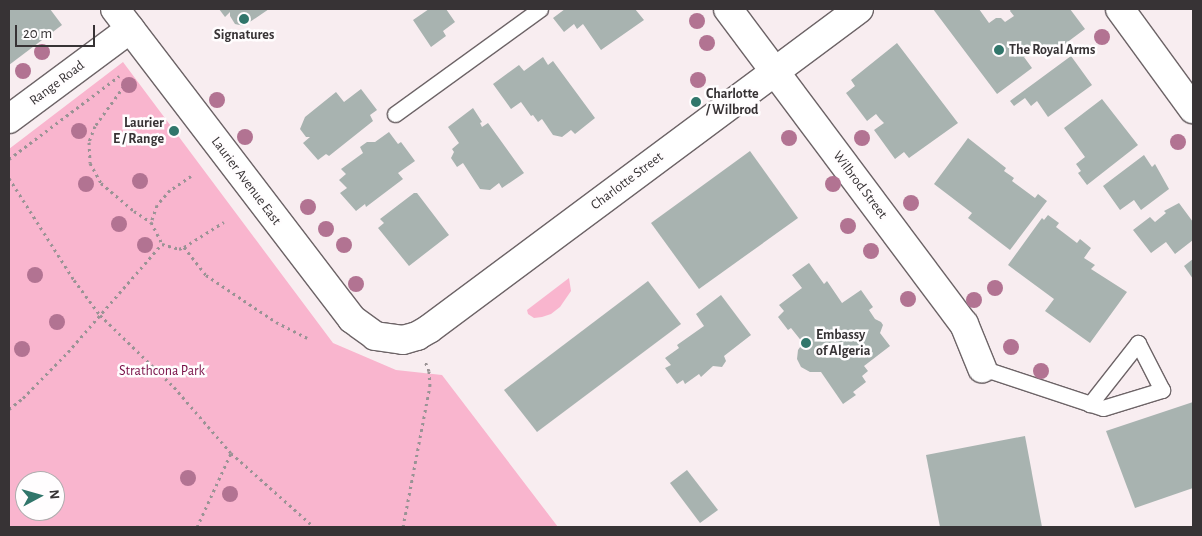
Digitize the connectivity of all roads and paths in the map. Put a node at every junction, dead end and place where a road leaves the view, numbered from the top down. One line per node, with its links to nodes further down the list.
1 (540, 9): 10 (lane)
2 (728, 9): 6 (street, Wilbrod Street)
3 (859, 9): 6 (street, Charlotte Street)
4 (1120, 9): 9 (street)
5 (123, 19): 11 (street, Range Road); 21 (street, Laurier Avenue East)
6 (775, 72): 21 (street, Charlotte Street); 22 (street, Wilbrod Street)
7 (119, 76): 12 (path)
8 (124, 86): 15 (path)
9 (1193, 109)
10 (395, 114)
11 (9, 119)
12 (9, 159)
13 (191, 176): 15 (path)
14 (9, 178): 19 (path)
15 (152, 222): 17 (path)
16 (224, 222): 18 (path)
17 (162, 244): 18 (path); 19 (path)
18 (184, 247): 20 (path)
19 (100, 315): 25 (path); 26 (path)
20 (307, 338)
21 (388, 340)
22 (982, 368): 24 (lane)
23 (429, 371): 29 (path)
24 (1090, 404): 24 (lane)
25 (9, 409)
26 (231, 453): 27 (path); 28 (path)
27 (197, 527)
28 (314, 527)
29 (403, 527)

